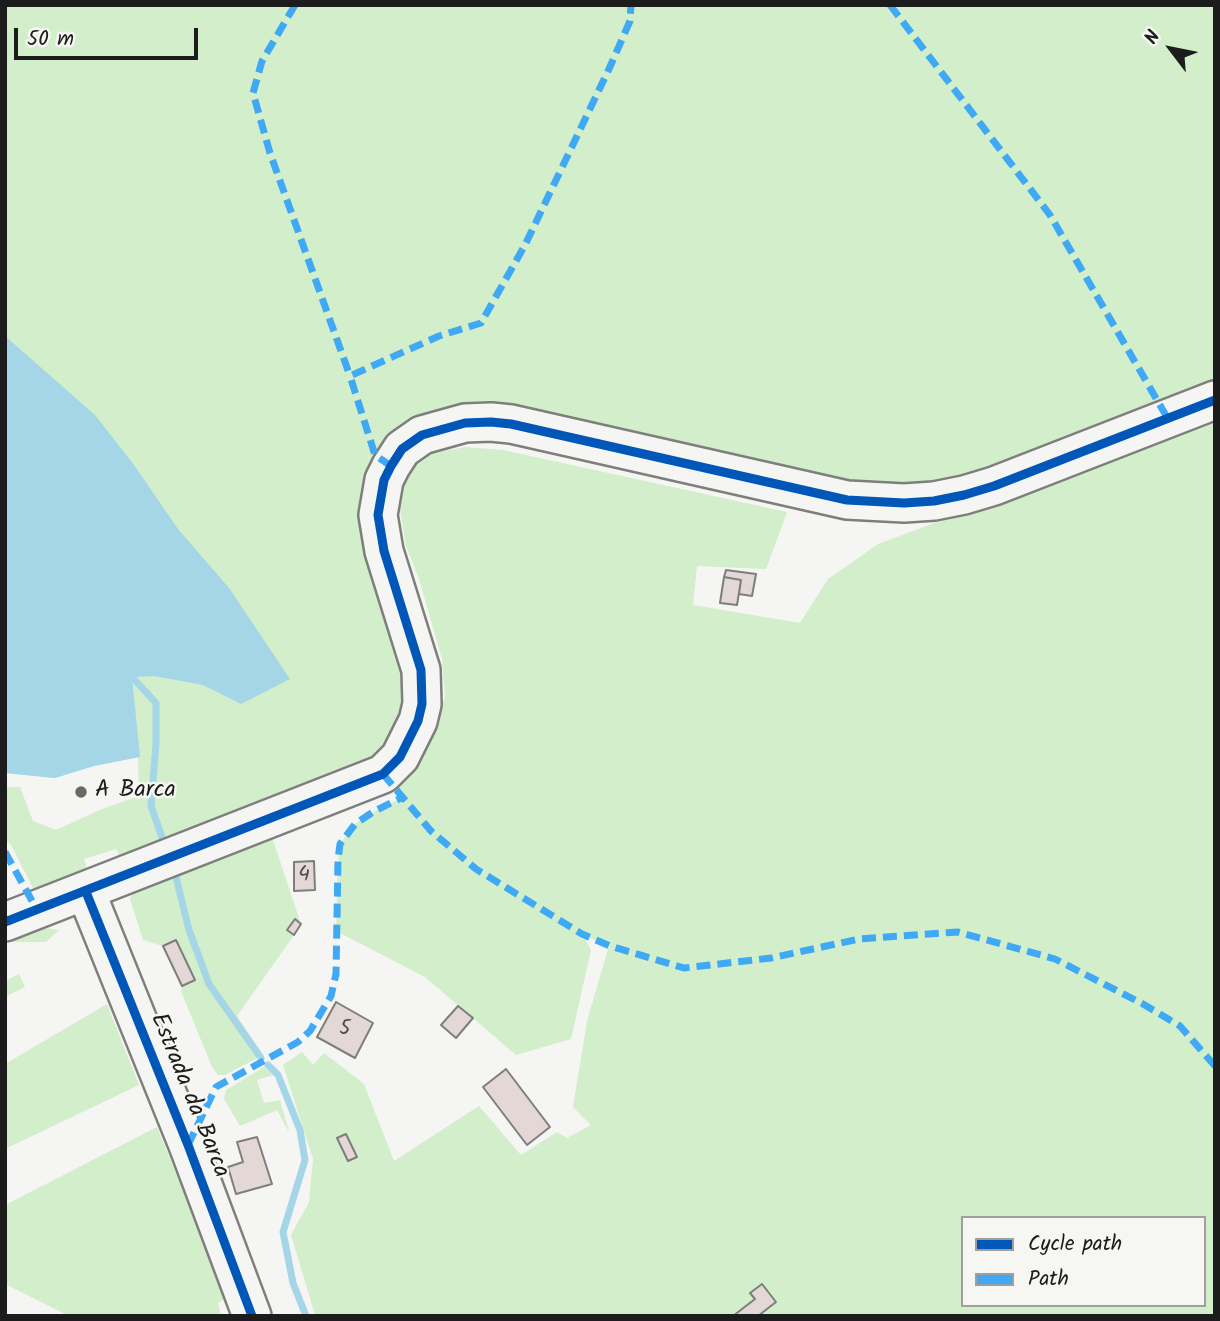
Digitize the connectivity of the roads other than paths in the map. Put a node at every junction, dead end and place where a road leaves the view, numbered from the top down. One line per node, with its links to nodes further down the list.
1 (1215, 400): 2 (street)
2 (86, 892): 3 (street); 4 (street, Estrada da Barca)
3 (5, 922)
4 (252, 1316)

